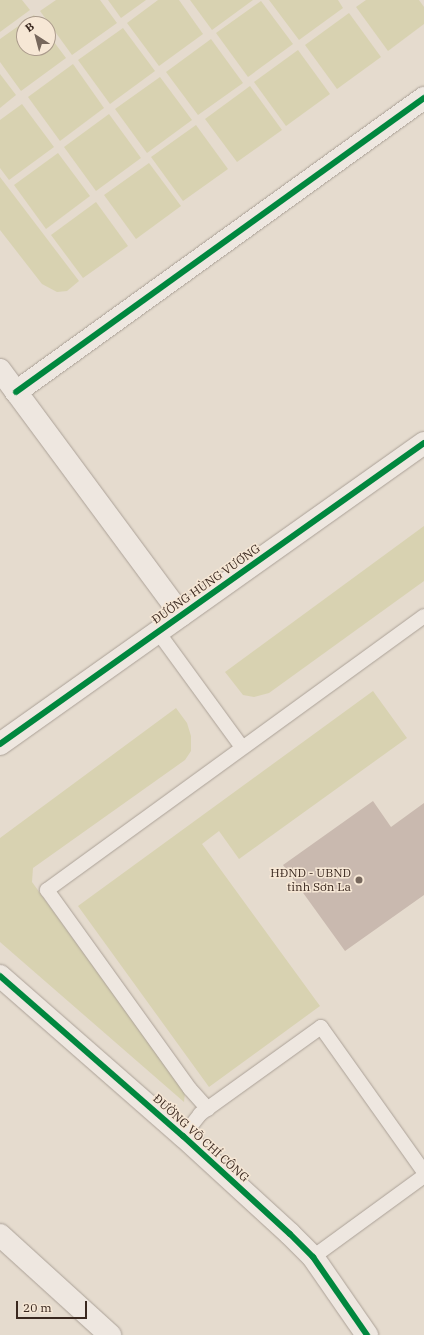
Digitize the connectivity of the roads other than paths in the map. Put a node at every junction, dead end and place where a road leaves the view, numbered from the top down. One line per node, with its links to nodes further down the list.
1 (424, 98): 3 (street)
2 (0, 370): 3 (street)
3 (16, 392): 5 (street)
4 (424, 443): 5 (street, ĐƯỜNG HÙNG VƯƠNG)
5 (181, 615): 7 (street, ĐƯỜNG HÙNG VƯƠNG)
6 (424, 616): 9 (lane)
7 (158, 632): 8 (street, ĐƯỜNG HÙNG VƯƠNG); 9 (lane)
8 (0, 744)
9 (241, 746): 11 (lane)
10 (0, 976): 12 (street, ĐƯỜNG VÕ CHÍ CÔNG)
11 (208, 1109): 12 (lane); 13 (lane)
12 (183, 1136): 16 (street, ĐƯỜNG VÕ CHÍ CÔNG)
13 (424, 1172)
14 (424, 1176): 16 (lane)
15 (0, 1235): 17 (street)
16 (313, 1257): 18 (street, ĐƯỜNG VÕ CHÍ CÔNG)
17 (110, 1335)
18 (367, 1335)

